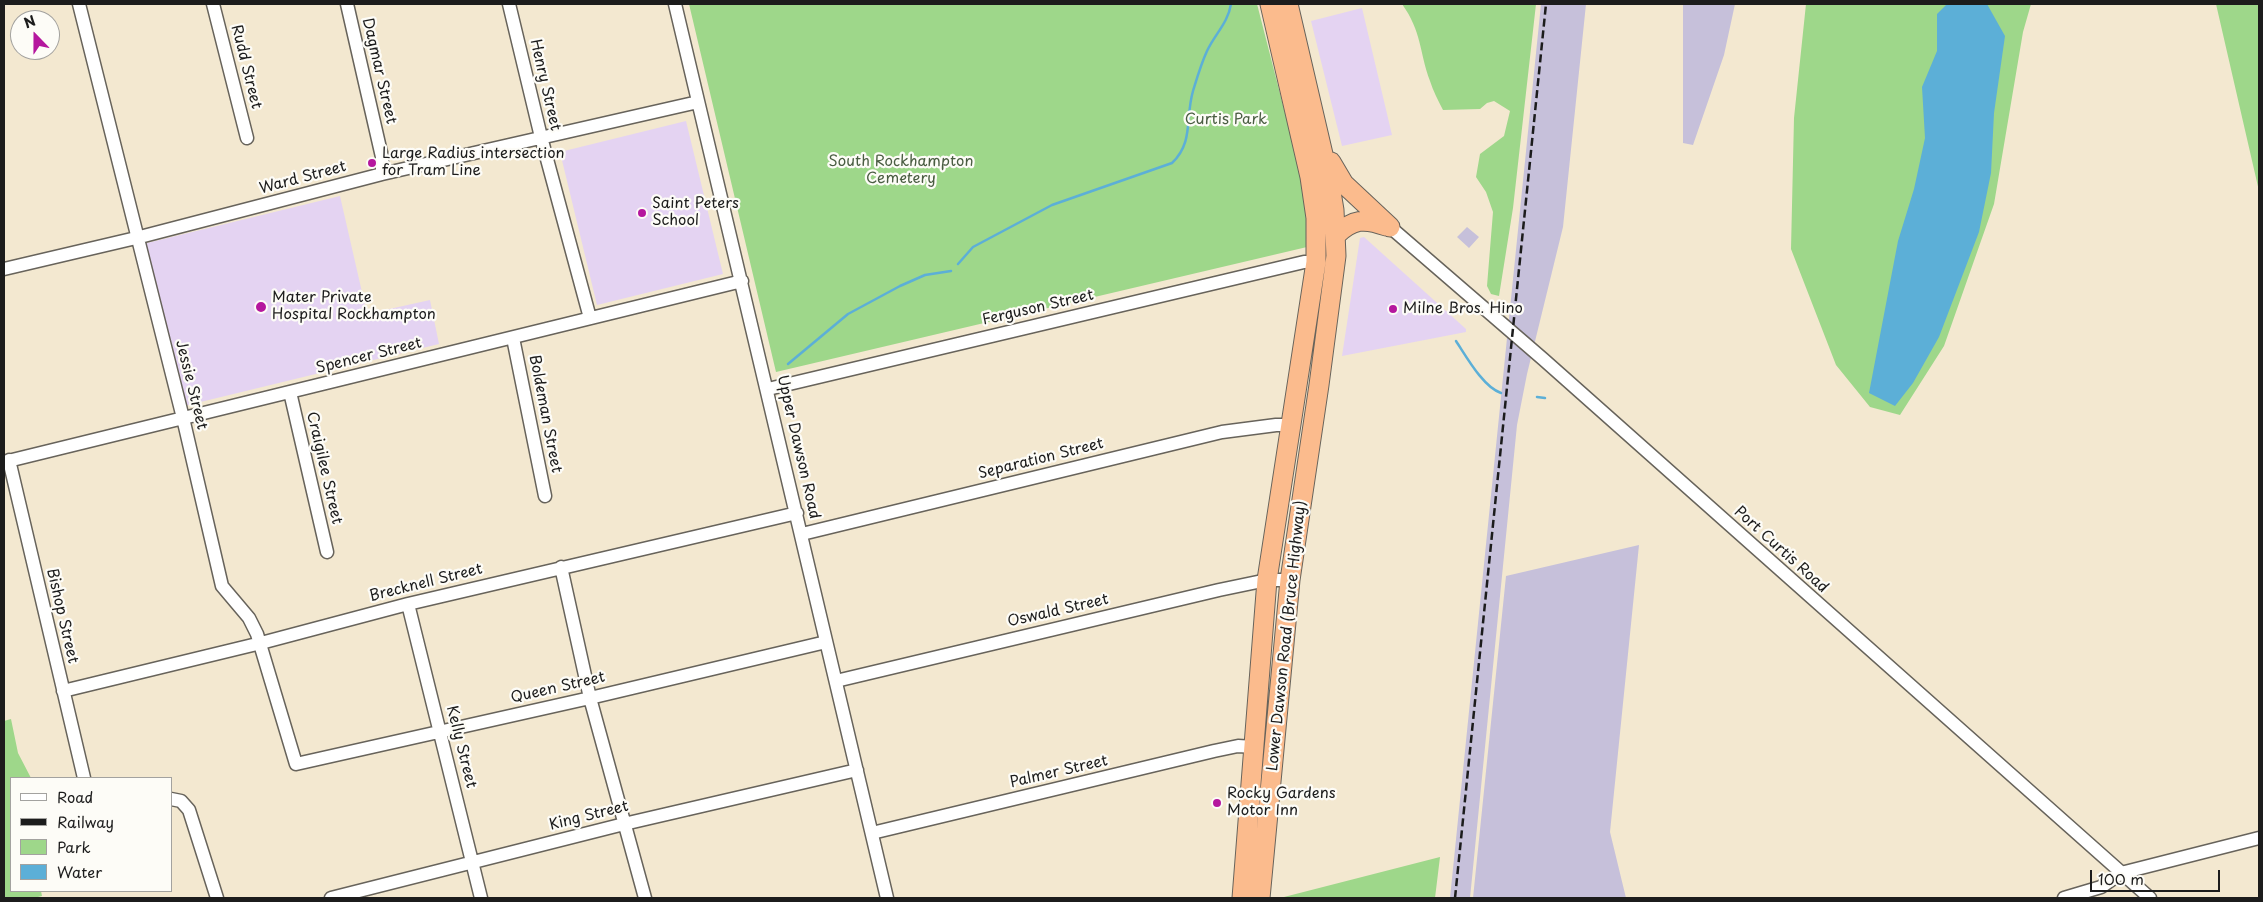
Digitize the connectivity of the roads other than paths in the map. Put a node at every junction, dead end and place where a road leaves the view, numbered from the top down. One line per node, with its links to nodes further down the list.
1 (78, 4): 15 (street, Jessie Street)
2 (213, 4): 11 (street, Rudd Street)
3 (347, 4): 12 (street, Dagmar Street)
4 (509, 4): 10 (street, Henry Street)
5 (675, 4): 8 (street, Upper Dawson Road)
6 (1270, 4): 16 (highway, Lower Dawson Road (Bruce Highway))
7 (1288, 4): 9 (highway)
8 (698, 102): 10 (street, Ward Street); 18 (street, Upper Dawson Road)
9 (1319, 133): 13 (highway); 14 (highway, Lower Dawson Road (Bruce Highway))
10 (541, 137): 12 (street, Ward Street); 19 (street, Henry Street)
11 (247, 138)
12 (382, 174): 15 (street, Ward Street)
13 (1390, 227): 14 (highway); 49 (street, Port Curtis Road)
14 (1336, 235): 32 (highway, Lower Dawson Road (Bruce Highway))
15 (136, 238): 17 (street, Ward Street); 23 (street, Jessie Street)
16 (1316, 262): 21 (street, Ferguson Street); 24 (highway, Lower Dawson Road (Bruce Highway))
17 (4, 269)
18 (742, 281): 19 (street, Spencer Street); 21 (street, Upper Dawson Road)
19 (590, 318): 20 (street, Spencer Street)
20 (513, 338): 22 (street, Spencer Street); 26 (street, Boldeman Street)
21 (768, 389): 27 (street, Upper Dawson Road)
22 (290, 392): 23 (street, Spencer Street); 29 (street, Craigilee Street)
23 (183, 418): 25 (street, Spencer Street); 35 (street, Jessie Street)
24 (1290, 426): 28 (street, Separation Street); 31 (highway, Lower Dawson Road (Bruce Highway))
25 (6, 461): 37 (street, Bishop Street)
26 (545, 496)
27 (797, 513): 28 (street, Upper Dawson Road); 30 (street, Brecknell Street)
28 (802, 534): 34 (street, Upper Dawson Road)
29 (327, 552)
30 (561, 567): 33 (street, Brecknell Street); 38 (street)
31 (1267, 580): 32 (street, Oswald Street); 36 (street, Oswald Street); 40 (highway, Lower Dawson Road (Bruce Highway))
32 (1290, 580): 56 (highway, Lower Dawson Road (Bruce Highway))
33 (408, 604): 35 (street, Brecknell Street); 39 (street, Kelly Street)
34 (826, 642): 36 (street, Upper Dawson Road); 38 (street, Queen Street)
35 (261, 643): 37 (street, Brecknell Street); 41 (street, Jessie Street)
36 (836, 681): 42 (street, Upper Dawson Road)
37 (63, 690): 43 (street, Bishop Street)
38 (590, 698): 39 (street, Queen Street); 45 (street)
39 (440, 732): 41 (street, Queen Street); 48 (street, Kelly Street)
40 (1254, 747): 46 (street, Palmer Street); 55 (highway, Lower Dawson Road (Bruce Highway))
41 (296, 764)
42 (857, 770): 45 (street, King Street); 46 (street, Upper Dawson Road)
43 (84, 777)
44 (172, 798): 50 (street)
45 (624, 824): 48 (street, King Street); 53 (street)
46 (872, 833): 54 (street, Upper Dawson Road)
47 (2259, 838): 49 (street)
48 (472, 862): 51 (street, King Street); 52 (street, Kelly Street)
49 (2121, 873): 57 (street); 58 (street, Port Curtis Road)
50 (217, 898)
51 (330, 898)
52 (481, 898)
53 (645, 898)
54 (887, 898)
55 (1242, 898)
56 (1260, 898)
57 (2064, 898)
58 (2150, 898)

